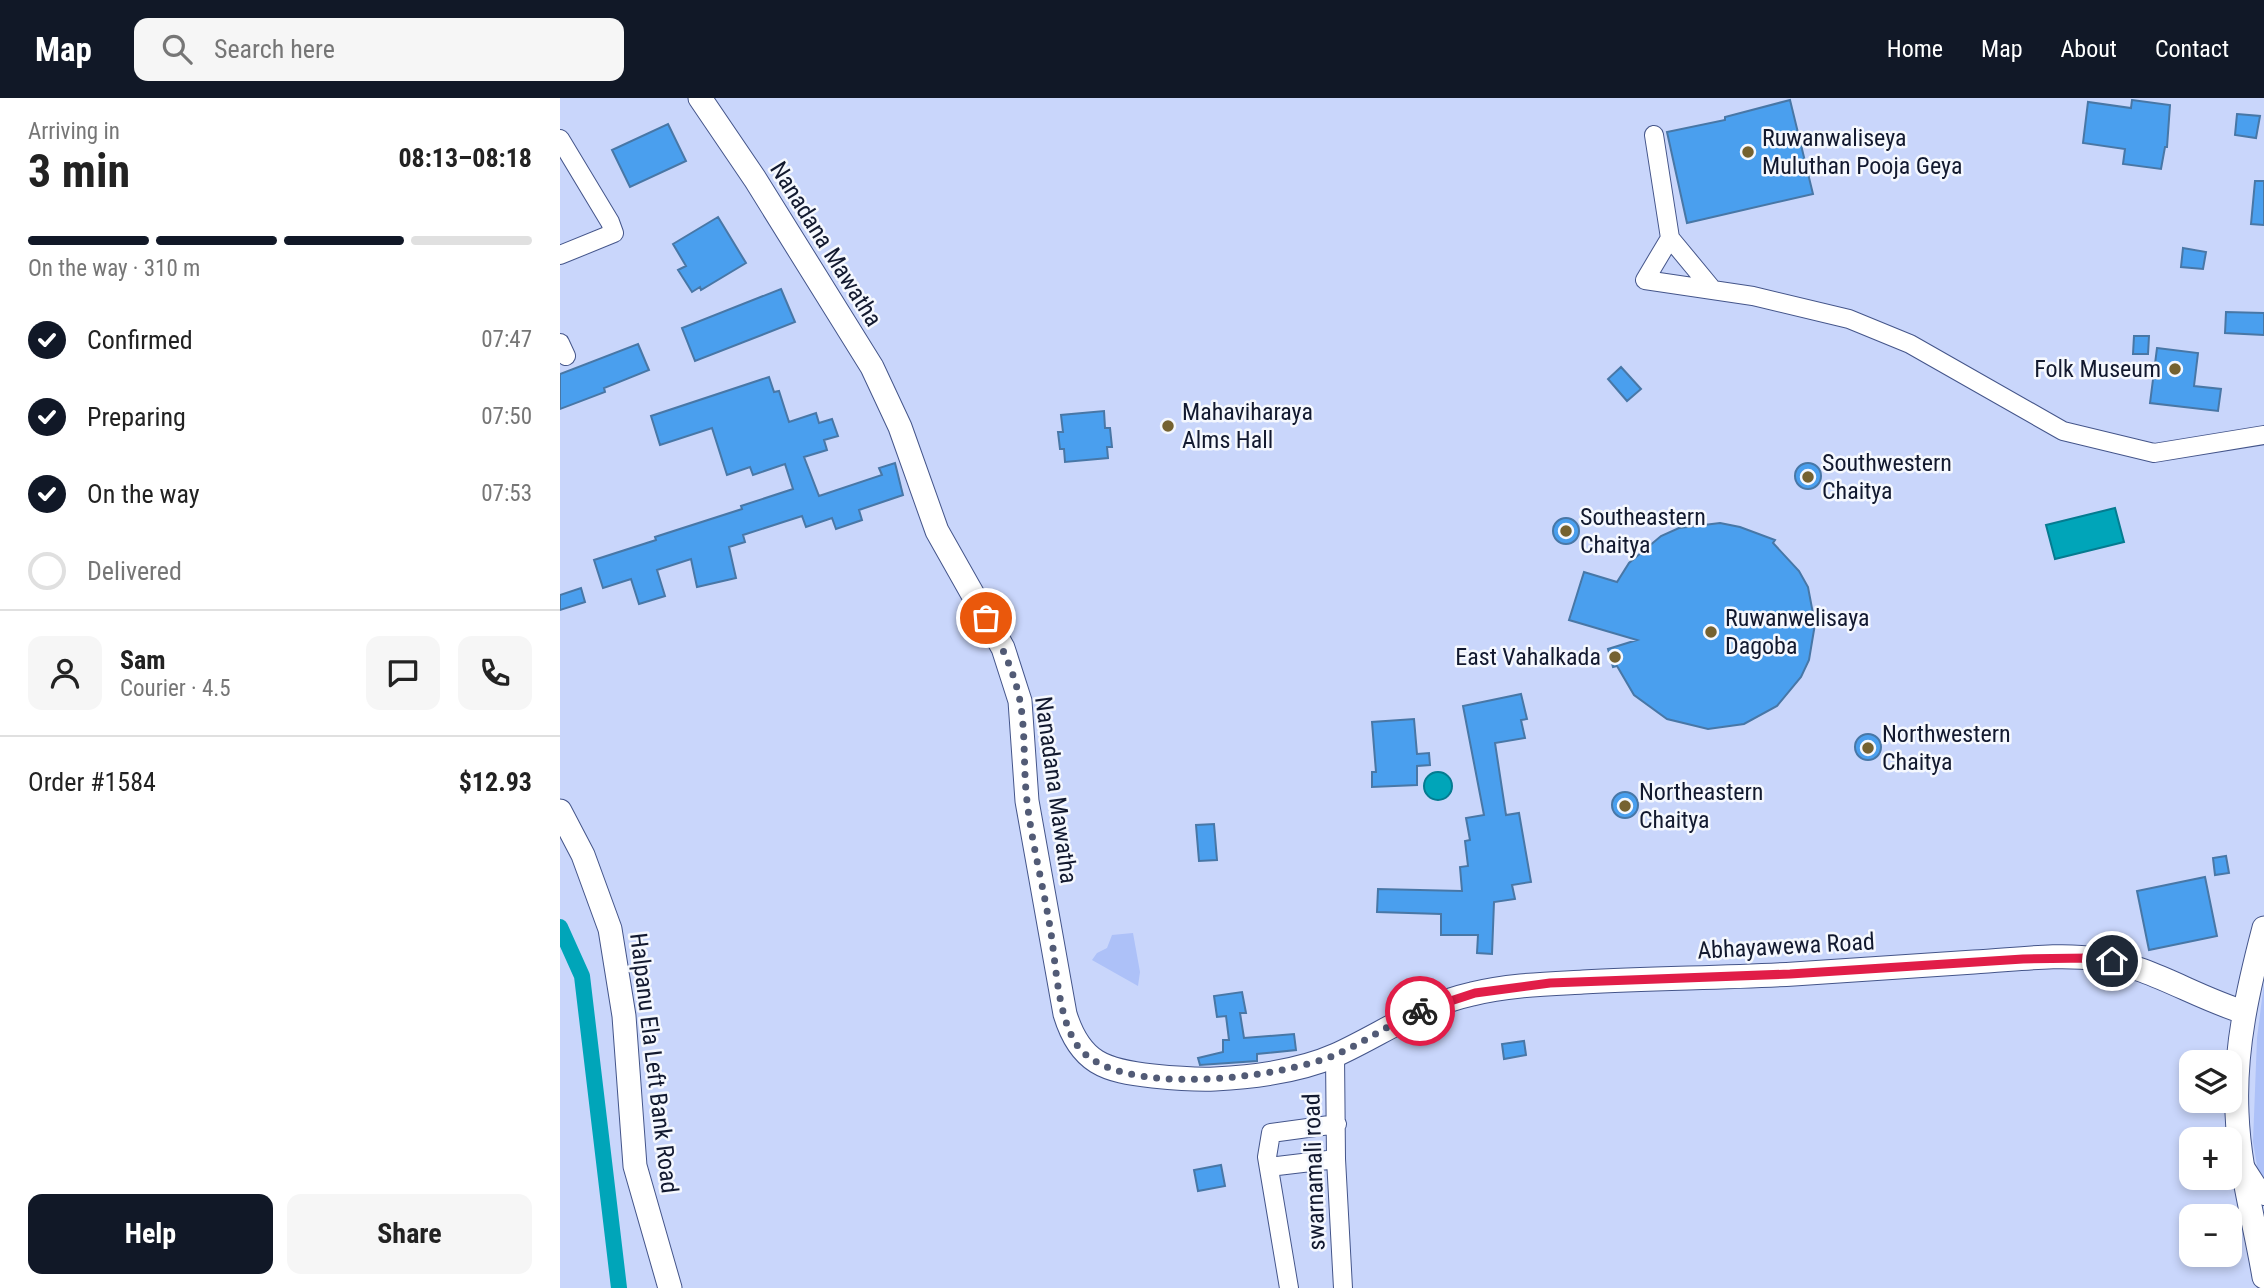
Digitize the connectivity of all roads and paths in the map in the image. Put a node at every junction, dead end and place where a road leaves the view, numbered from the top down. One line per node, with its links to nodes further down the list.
1 (699, 98): 11 (main road, Nanadana Mawatha)
2 (1654, 135): 4 (street)
3 (560, 139): 5 (street)
4 (1670, 238): 6 (street); 6 (street)
5 (560, 255)
6 (1713, 289): 7 (street)
7 (2264, 435)
8 (560, 811): 19 (main road, Halpanu Ela Left Bank Road)
9 (2264, 928): 10 (main road)
10 (2244, 1012): 11 (main road, Abhayawewa Road); 13 (main road)
11 (1335, 1055): 12 (street, swarnamali road)
12 (1337, 1124): 14 (street, swarnamali road); 16 (street)
13 (2239, 1127)
14 (1336, 1159): 16 (street); 21 (street, swarnamali road)
15 (2242, 1162): 17 (street); 18 (main road)
16 (1269, 1167): 20 (street)
17 (2264, 1195)
18 (2264, 1277)
19 (670, 1288)
20 (1289, 1288)
21 (1343, 1288)

